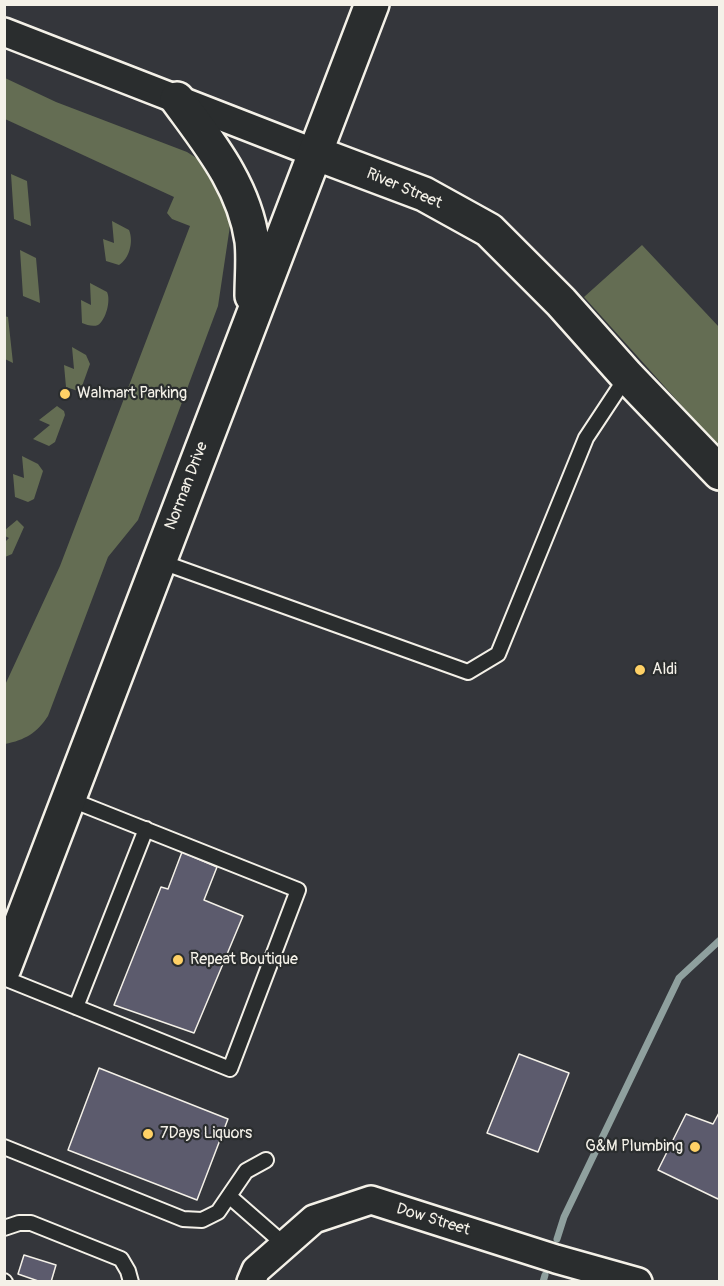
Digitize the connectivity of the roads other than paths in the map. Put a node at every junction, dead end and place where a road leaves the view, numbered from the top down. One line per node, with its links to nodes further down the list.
1 (372, 4): 4 (street, Norman Drive)
2 (4, 32): 3 (street, River Street)
3 (177, 99): 4 (street, River Street); 5 (street)
4 (315, 153): 5 (street, Norman Drive); 6 (street, River Street)
5 (252, 316): 8 (street, Norman Drive)
6 (627, 376): 7 (street, River Street); 8 (lane)
7 (720, 473)
8 (159, 561): 9 (street, Norman Drive)
9 (69, 799): 10 (lane); 11 (street, Norman Drive)
10 (146, 829): 13 (lane); 13 (lane)
11 (4, 968)
12 (4, 978): 13 (lane)
13 (76, 1007)
14 (4, 1147): 16 (lane)
15 (266, 1160): 16 (lane)
16 (229, 1196): 18 (lane)
17 (4, 1228): 19 (lane)
18 (285, 1245): 20 (street, Dow Street); 21 (street, Dow Street)
19 (131, 1281)
20 (251, 1281)
21 (638, 1281)

